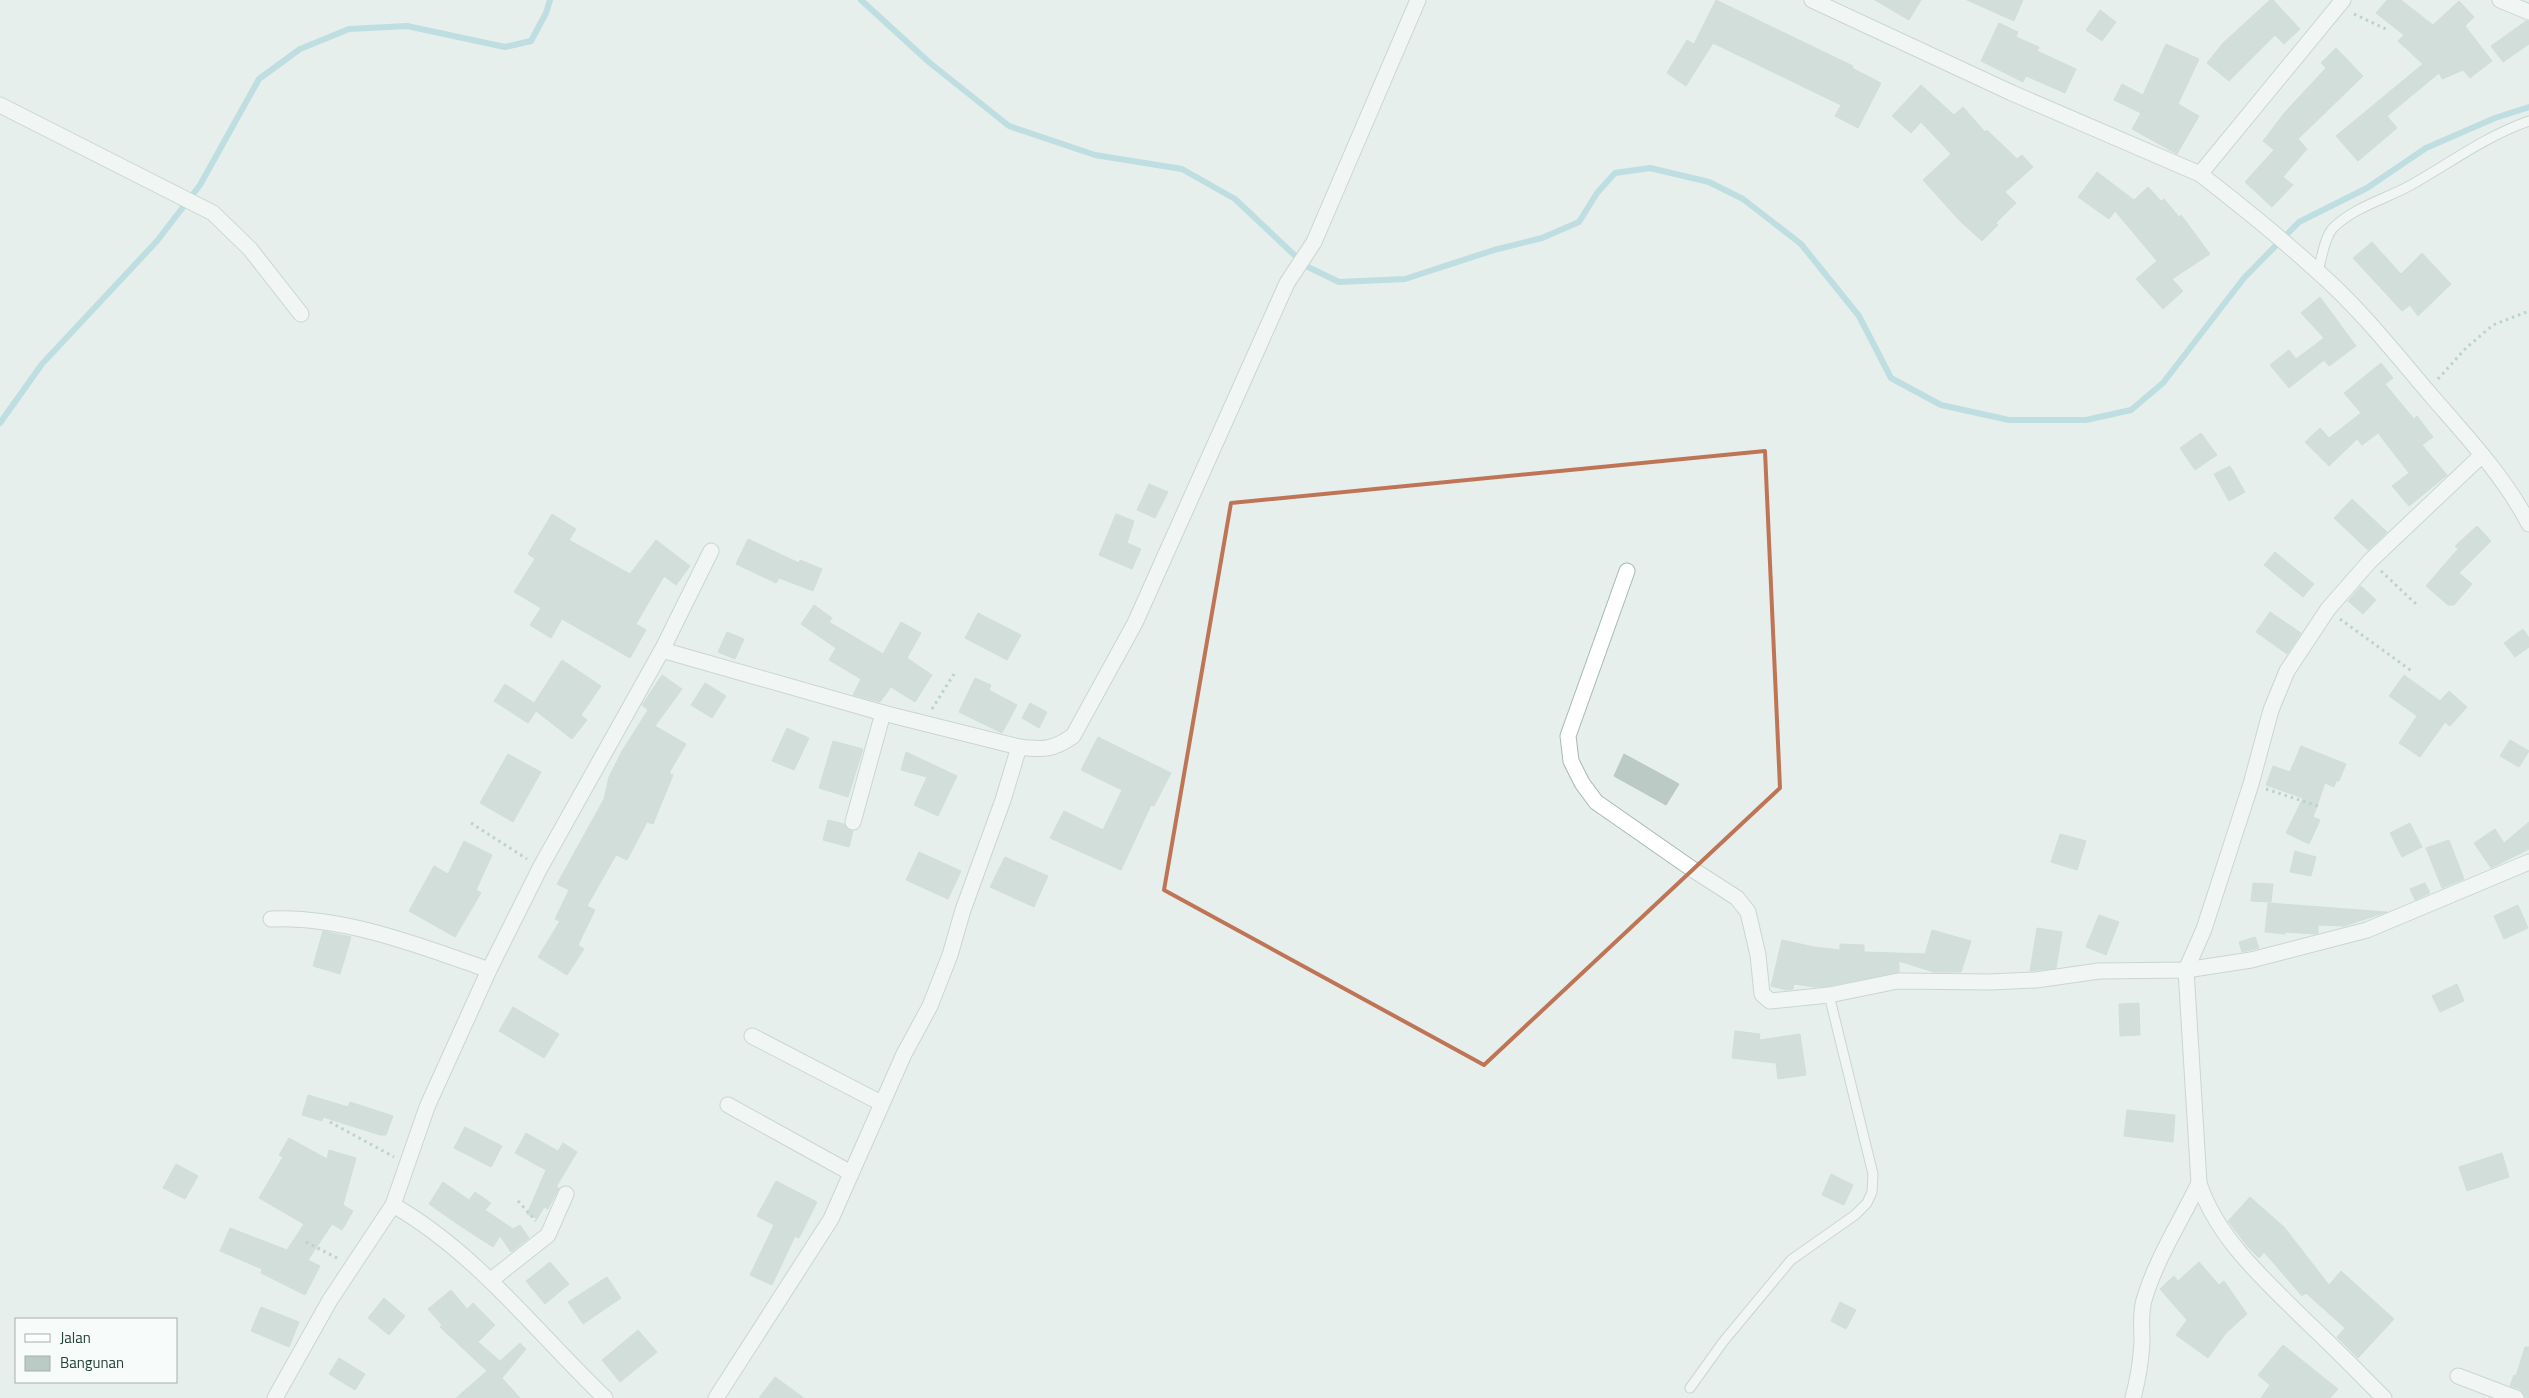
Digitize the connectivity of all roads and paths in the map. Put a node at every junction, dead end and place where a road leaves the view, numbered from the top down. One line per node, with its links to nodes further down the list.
1 (1418, 0): 26 (street)
2 (1812, 0): 9 (street)
3 (2500, 0): 5 (street)
4 (2340, 3): 6 (path); 9 (street)
5 (2529, 12)
6 (2388, 30)
7 (0, 105): 12 (street)
8 (2529, 121): 10 (lane)
9 (2200, 174): 10 (street)
10 (2318, 271): 13 (street)
11 (2529, 311): 13 (path)
12 (300, 314)
13 (2427, 390): 14 (street)
14 (2482, 455): 15 (street); 17 (street)
15 (2529, 524)
16 (712, 551): 21 (street)
17 (2370, 561): 19 (path); 20 (street)
18 (1627, 571): 36 (street)
19 (2416, 604)
20 (2328, 610): 22 (path); 27 (street)
21 (662, 650): 24 (street); 32 (street)
22 (2413, 672)
23 (954, 674): 25 (path)
24 (883, 713): 25 (street); 29 (street)
25 (924, 723): 26 (street)
26 (1019, 747): 38 (street)
27 (2251, 784): 28 (path); 35 (street)
28 (2321, 807)
29 (853, 822)
30 (471, 823): 32 (path)
31 (2529, 862): 35 (street)
32 (540, 868): 34 (street)
33 (271, 919): 34 (street)
34 (489, 970): 41 (street)
35 (2186, 970): 36 (street); 43 (street)
36 (1829, 995): 52 (lane)
37 (752, 1036): 38 (street)
38 (881, 1103): 42 (street)
39 (728, 1105): 42 (street)
40 (330, 1122): 41 (path)
41 (407, 1164): 46 (street)
42 (851, 1172): 55 (street)
43 (2199, 1183): 56 (street); 57 (street)
44 (566, 1194): 47 (street)
45 (518, 1201): 47 (path)
46 (393, 1205): 49 (street); 50 (street)
47 (548, 1235): 50 (street)
48 (306, 1242): 49 (path)
49 (352, 1267): 53 (street)
50 (490, 1280): 54 (street)
51 (2458, 1376): 58 (street)
52 (1690, 1388)
53 (275, 1398)
54 (605, 1398)
55 (716, 1398)
56 (2133, 1398)
57 (2384, 1398)
58 (2516, 1398)

